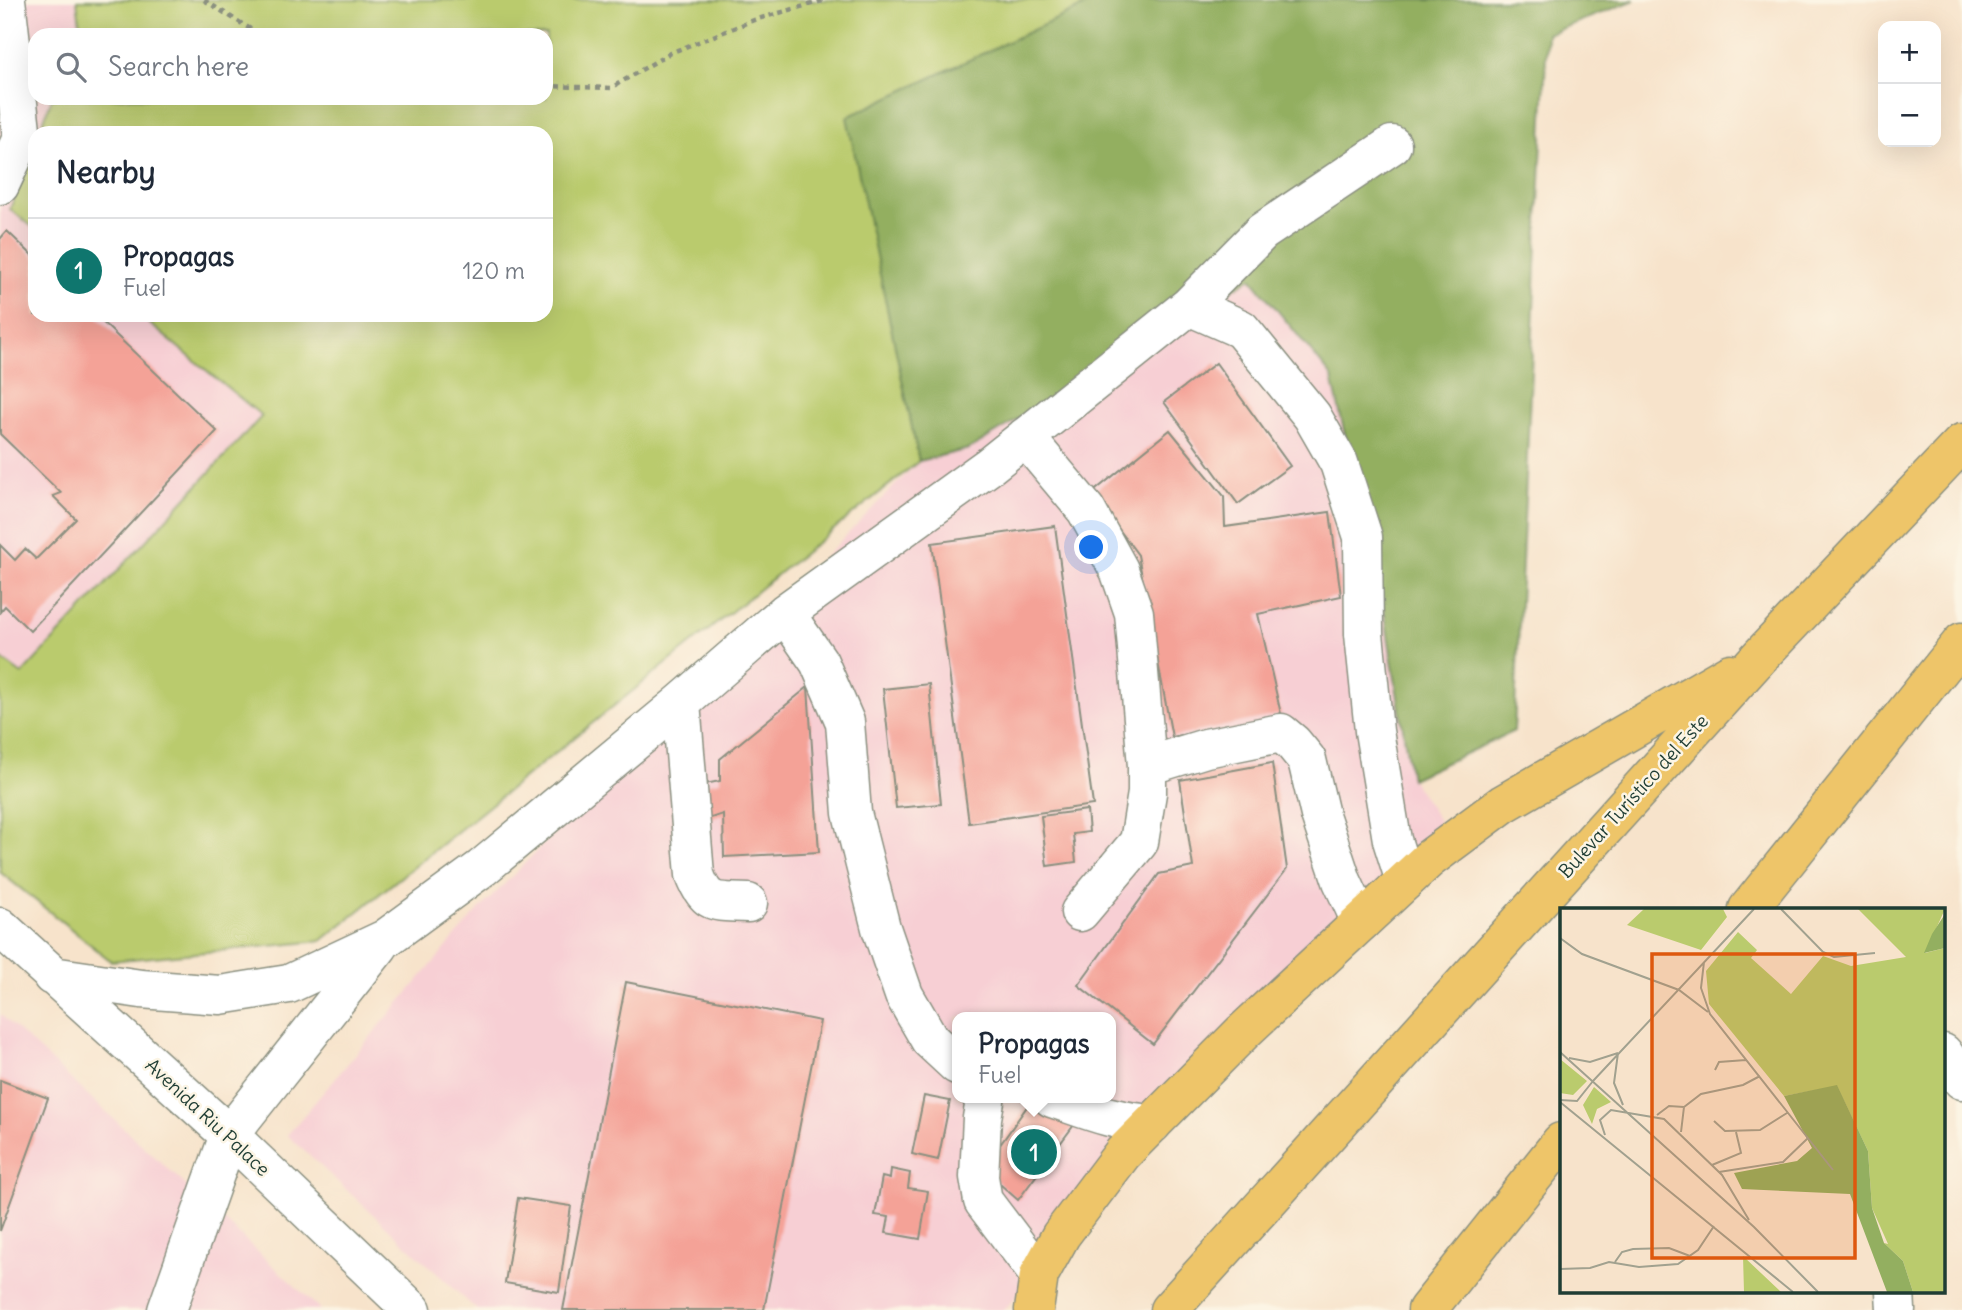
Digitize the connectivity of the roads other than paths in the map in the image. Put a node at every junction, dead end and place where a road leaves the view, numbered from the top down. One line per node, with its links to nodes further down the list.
1 (6, 0): 3 (street)
2 (1392, 145): 4 (street)
3 (0, 185)
4 (1189, 306): 5 (street); 12 (street)
5 (1024, 437): 7 (street); 11 (street)
6 (1962, 443): 9 (highway, Bulevar Turístico del Este)
7 (785, 613): 10 (street); 20 (street)
8 (1962, 642): 14 (highway)
9 (1762, 654): 12 (highway); 30 (highway, Bulevar Turístico del Este)
10 (681, 702): 13 (street); 18 (street)
11 (1147, 766): 15 (street); 16 (street)
12 (1405, 881): 16 (highway)
13 (748, 903)
14 (1750, 908)
15 (1080, 912)
16 (1361, 922): 23 (highway)
17 (0, 927): 19 (street, Avenida Riu Palace)
18 (385, 939): 19 (street); 24 (street)
19 (52, 976): 24 (street, Avenida Riu Palace)
20 (952, 1060)
21 (985, 1103): 26 (street)
22 (1065, 1103): 23 (street)
23 (1152, 1124): 26 (highway)
24 (229, 1135): 28 (street); 29 (street, Avenida Riu Palace)
25 (1560, 1143): 31 (highway)
26 (1036, 1292)
27 (1895, 1292): 32 (street)
28 (167, 1310)
29 (412, 1310)
30 (1169, 1310)
31 (1427, 1310)
32 (1896, 1310)

